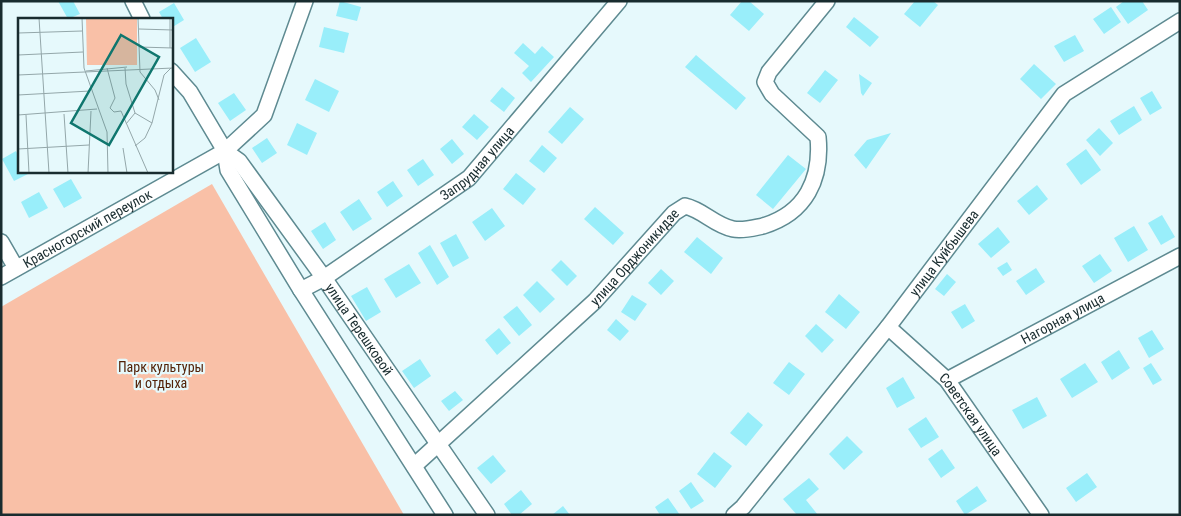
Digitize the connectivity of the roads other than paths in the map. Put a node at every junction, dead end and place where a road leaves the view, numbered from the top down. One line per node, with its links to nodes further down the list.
1 (133, 1): 5 (street)
2 (305, 1): 8 (street, Красногорский переулок)
3 (620, 1): 13 (street, Запрудная улица)
4 (827, 1): 17 (street, улица Орджоникидзе)
5 (142, 18)
6 (1180, 21): 15 (street, улица Куйбышева)
7 (172, 71): 8 (street, улица Терешковой)
8 (225, 150): 11 (street, Красногорский переулок); 13 (street, улица Терешковой); 14 (street, улица Терешковой)
9 (1, 242): 11 (street)
10 (1180, 256): 16 (street, Нагорная улица)
11 (16, 268): 12 (street, Красногорский переулок)
12 (1, 277)
13 (324, 278): 14 (street, Запрудная улица); 17 (street, улица Терешковой)
14 (301, 290): 18 (street, улица Терешковой)
15 (888, 327): 16 (street, Советская улица); 19 (street, улица Куйбышева)
16 (947, 380): 22 (street, Советская улица)
17 (438, 445): 18 (street, улица Орджоникидзе); 21 (street, улица Терешковой)
18 (414, 466): 20 (street, улица Терешковой)
19 (741, 512)
20 (445, 515)
21 (487, 515)
22 (1041, 515)

